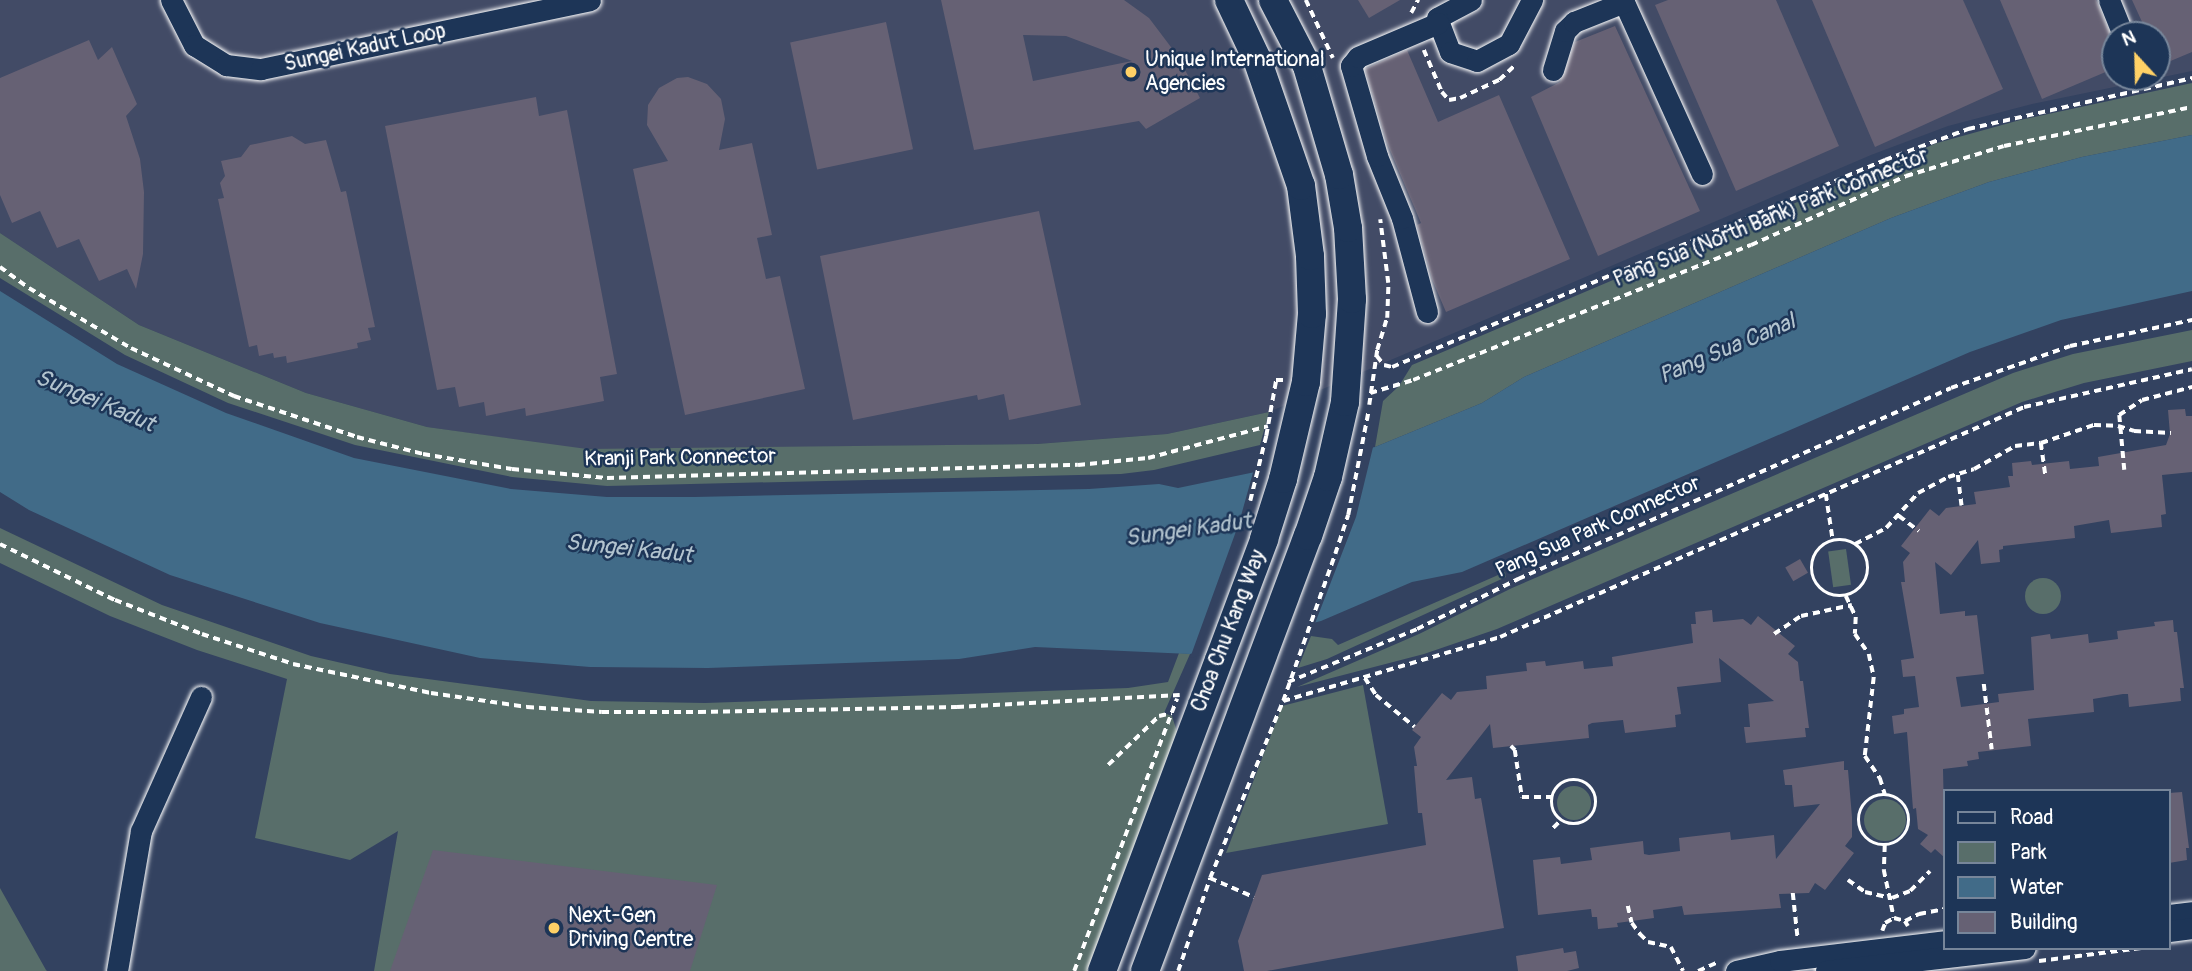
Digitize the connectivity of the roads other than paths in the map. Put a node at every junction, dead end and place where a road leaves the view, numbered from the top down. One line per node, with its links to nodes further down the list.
1 (171, 0): 2 (street, Sungei Kadut Loop)
2 (590, 0)
3 (1229, 0): 23 (main road, Choa Chu Kang Way)
4 (1273, 0): 18 (main road, Choa Chu Kang Way)
5 (1471, 0): 10 (street)
6 (1532, 0): 10 (street)
7 (2109, 0): 9 (street)
8 (1624, 1): 11 (street); 12 (street)
9 (2117, 21)
10 (1438, 23): 13 (street)
11 (1553, 70)
12 (1702, 174)
13 (1427, 312)
14 (201, 697): 22 (street)
15 (2192, 912): 16 (street)
16 (2171, 915)
17 (2192, 928): 19 (street)
18 (1160, 929): 23 (main road); 24 (main road, Choa Chu Kang Way)
19 (2171, 931)
20 (1944, 941): 25 (street)
21 (2029, 955): 26 (street)
22 (117, 971)
23 (1102, 971)
24 (1145, 971)
25 (1737, 971)
26 (1826, 971)

